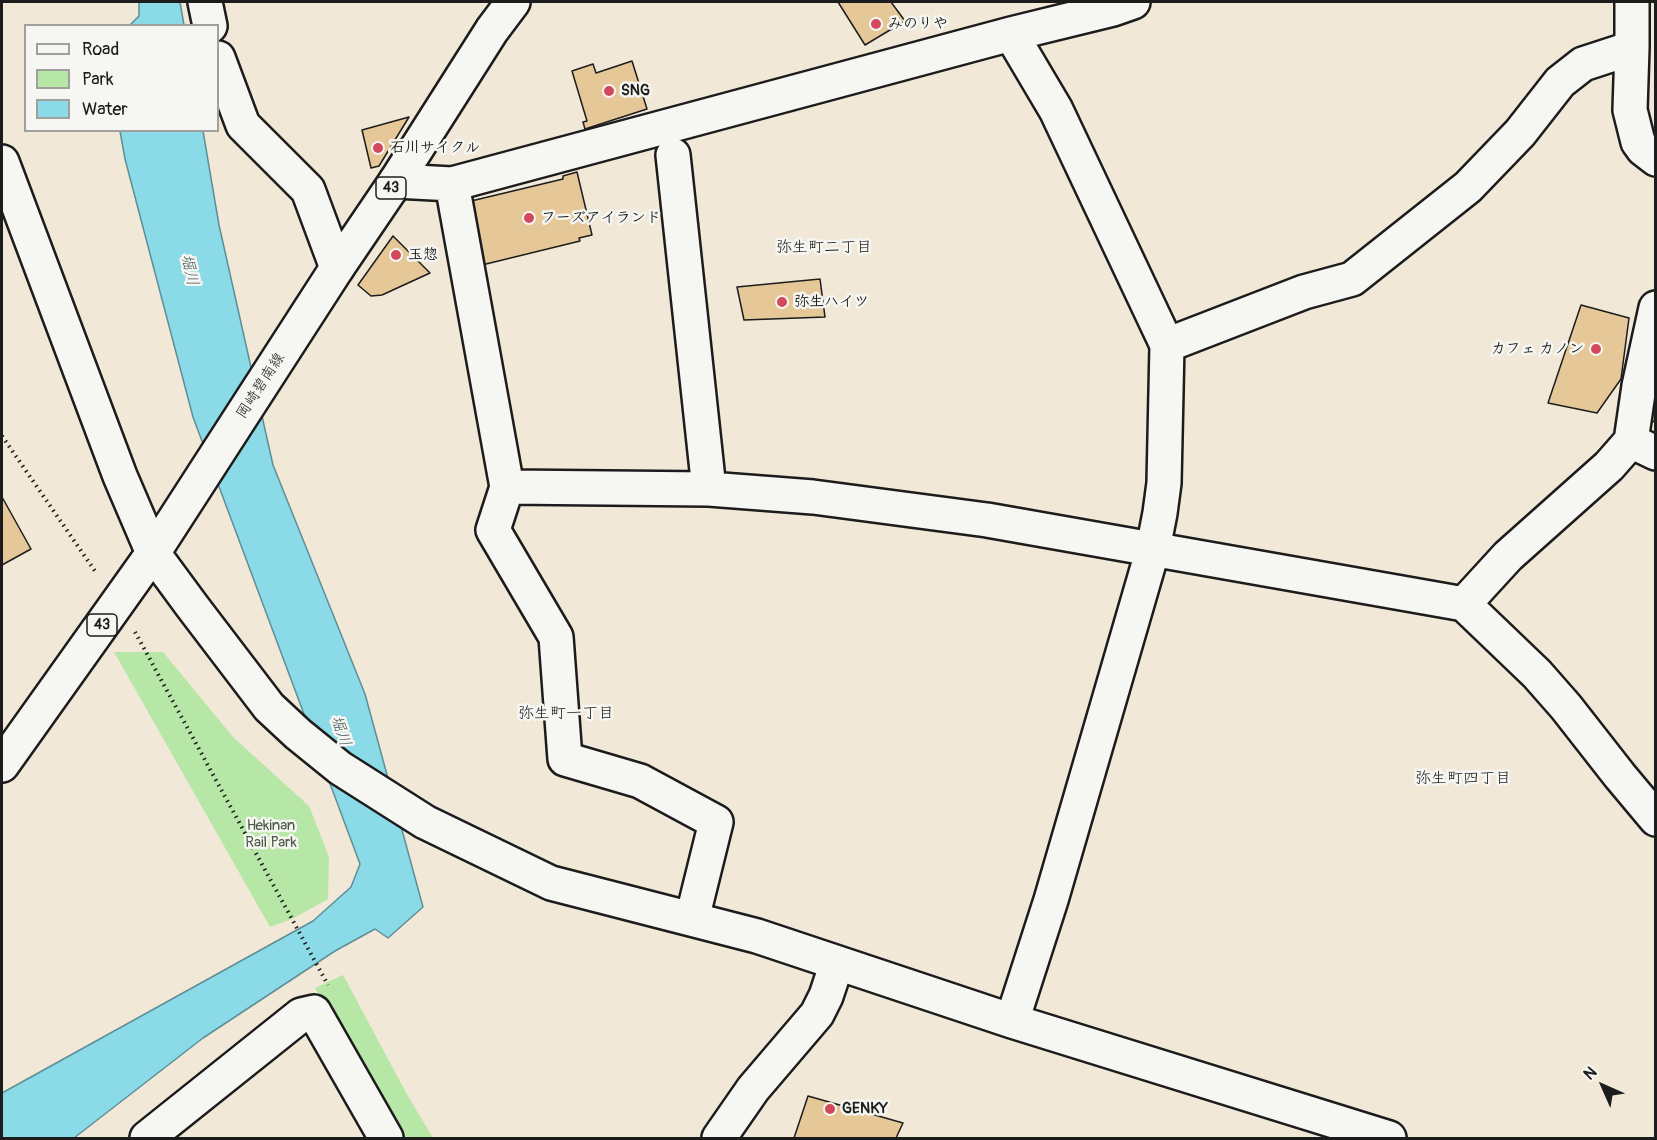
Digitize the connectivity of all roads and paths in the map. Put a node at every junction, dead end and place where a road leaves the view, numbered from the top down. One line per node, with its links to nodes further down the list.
1 (205, 2): 5 (street)
2 (513, 2): 12 (street, 岡崎碧南線 / 43)
3 (1632, 2): 7 (street)
4 (1118, 4): 6 (street)
5 (210, 24)
6 (1011, 34): 13 (street); 16 (street)
7 (1632, 48): 10 (street); 16 (street)
8 (219, 61): 14 (street)
9 (673, 155): 20 (street)
10 (1656, 159)
11 (2, 162): 22 (street)
12 (396, 181): 13 (street); 14 (street, 岡崎碧南線 / 43)
13 (452, 184): 19 (street)
14 (337, 268): 22 (street, 岡崎碧南線 / 43)
15 (1656, 308): 18 (street)
16 (1167, 345): 21 (street)
17 (2, 436): 23 (path)
18 (1643, 447): 24 (street)
19 (507, 487): 20 (street); 28 (street)
20 (709, 489): 21 (street)
21 (1153, 549): 24 (street); 31 (street)
22 (153, 553): 26 (street, 岡崎碧南線 / 43); 28 (street)
23 (97, 574)
24 (1464, 604): 27 (street)
25 (135, 632): 30 (path)
26 (2, 765)
27 (1656, 819)
28 (692, 920): 29 (street)
29 (837, 963): 31 (street); 34 (street)
30 (324, 979)
31 (1011, 1021): 35 (street)
32 (147, 1138): 33 (street)
33 (386, 1138)
34 (719, 1138)
35 (1389, 1138)

